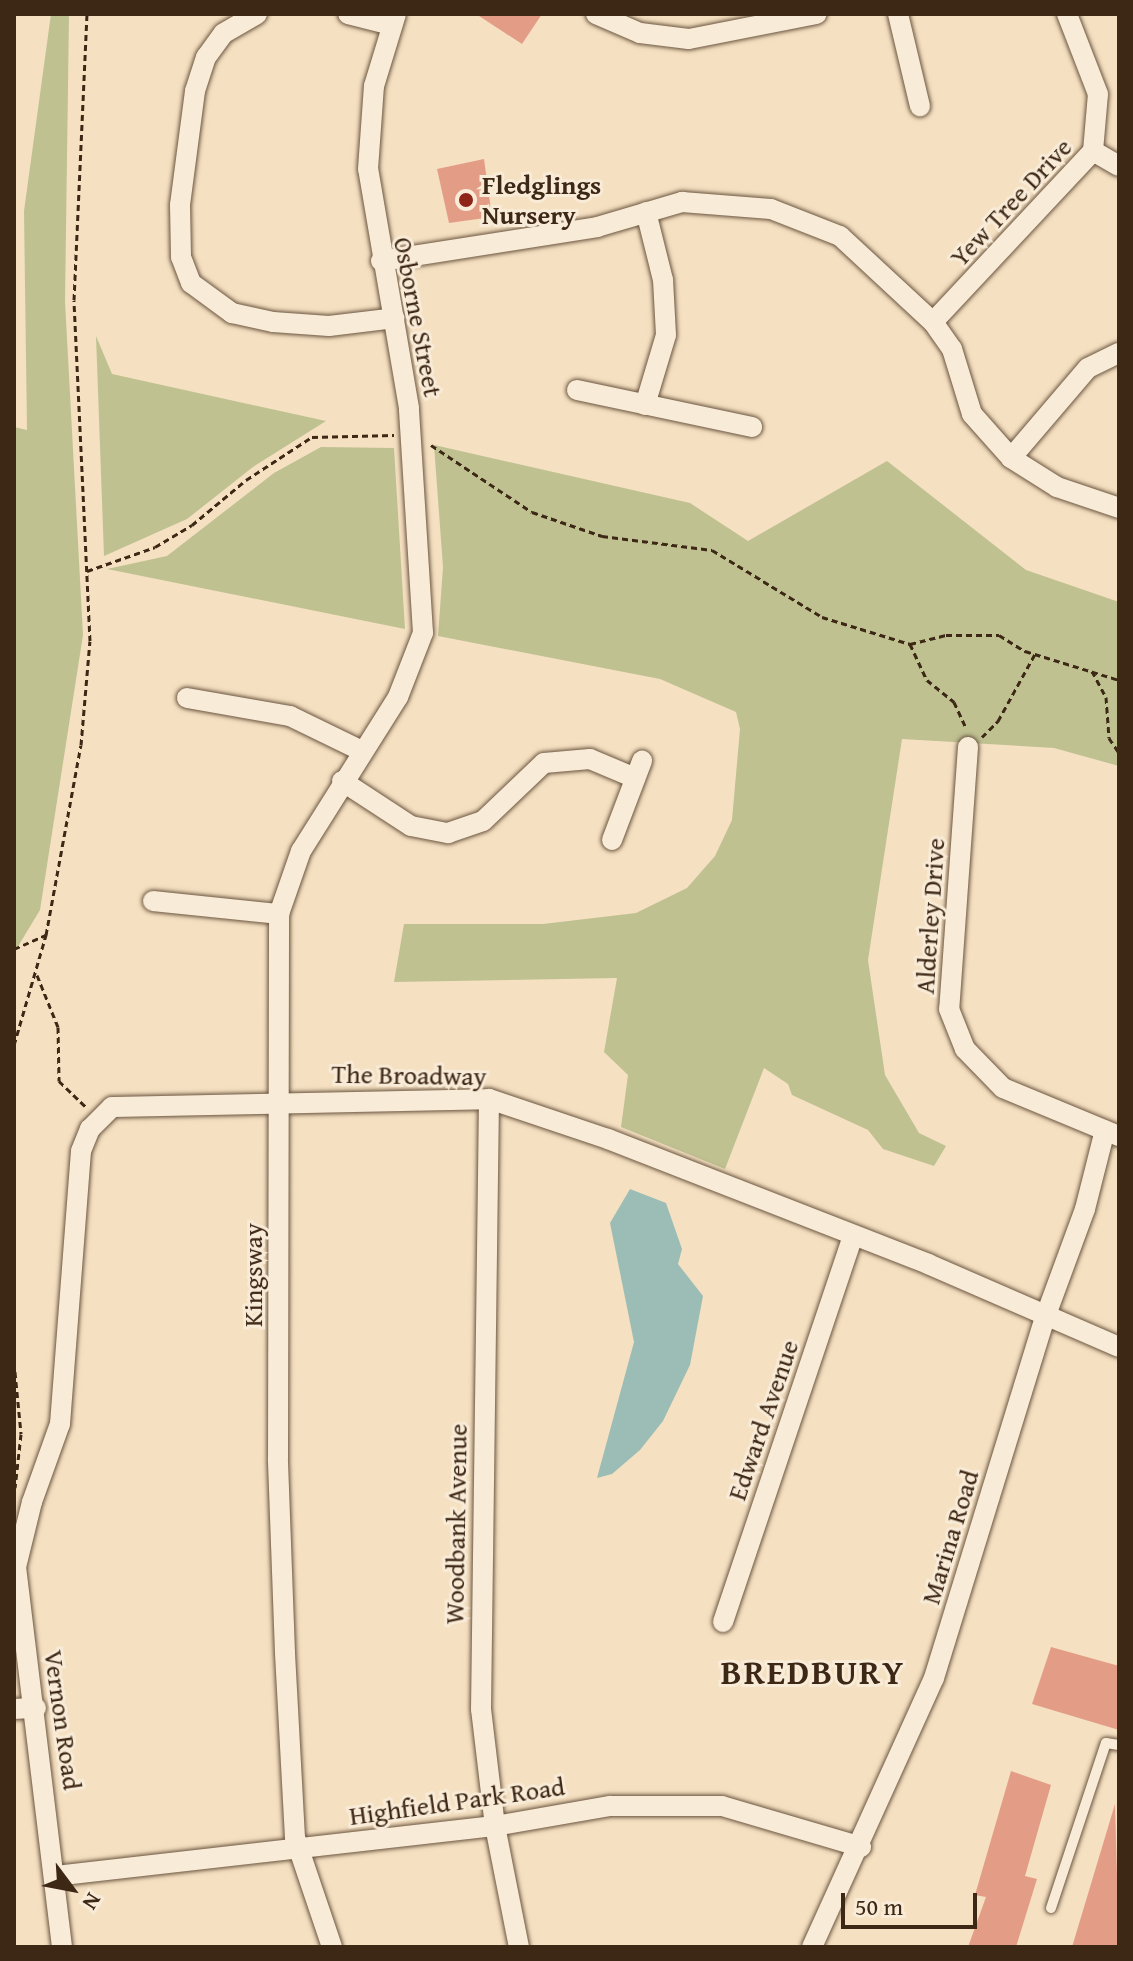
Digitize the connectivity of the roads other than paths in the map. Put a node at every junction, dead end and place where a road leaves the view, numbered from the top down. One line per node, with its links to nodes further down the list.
1 (257, 14): 13 (street)
2 (348, 14): 7 (street)
3 (596, 14): 4 (street)
4 (817, 14)
5 (898, 14): 8 (street)
6 (1067, 14): 9 (street, Yew Tree Drive)
7 (393, 20): 12 (street, Osborne Street)
8 (920, 106)
9 (1093, 151): 10 (street); 14 (street, Yew Tree Drive)
10 (1119, 166)
11 (646, 212): 12 (street); 14 (street); 17 (street)
12 (381, 261): 13 (street, Osborne Street)
13 (395, 318): 21 (street, Osborne Street)
14 (933, 322): 19 (street)
15 (1119, 353): 19 (street)
16 (577, 390): 17 (street)
17 (645, 405): 18 (street)
18 (752, 427)
19 (1011, 458): 20 (street)
20 (1119, 508)
21 (423, 633): 24 (street, Kingsway)
22 (187, 698): 24 (street)
23 (968, 747): 31 (street, Alderley Drive)
24 (362, 751): 25 (street, Kingsway)
25 (342, 781): 26 (street); 28 (street, Kingsway)
26 (612, 840)
27 (153, 901): 28 (street)
28 (279, 914): 30 (street, Kingsway)
29 (489, 1099): 30 (street, The Broadway); 32 (street, The Broadway); 40 (street, Woodbank Avenue)
30 (280, 1100): 35 (street, The Broadway); 42 (street, Kingsway)
31 (1112, 1133): 33 (street, Marina Road)
32 (853, 1235): 33 (street, The Broadway); 36 (street, Edward Avenue)
33 (1046, 1315): 34 (street, The Broadway); 41 (street, Marina Road)
34 (1119, 1347)
35 (20, 1498): 37 (street, Vernon Road)
36 (723, 1622)
37 (36, 1708): 38 (street); 43 (street, Vernon Road)
38 (14, 1709)
39 (1119, 1745): 44 (lane)
40 (495, 1826): 41 (street, Highfield Park Road); 42 (street, Highfield Park Road); 47 (street, Woodbank Avenue)
41 (861, 1847): 48 (street, Marina Road)
42 (299, 1848): 43 (street, Highfield Park Road); 46 (street, Kingsway)
43 (55, 1876): 45 (street, Vernon Road)
44 (1051, 1908)
45 (62, 1947)
46 (332, 1947)
47 (519, 1947)
48 (812, 1947)

